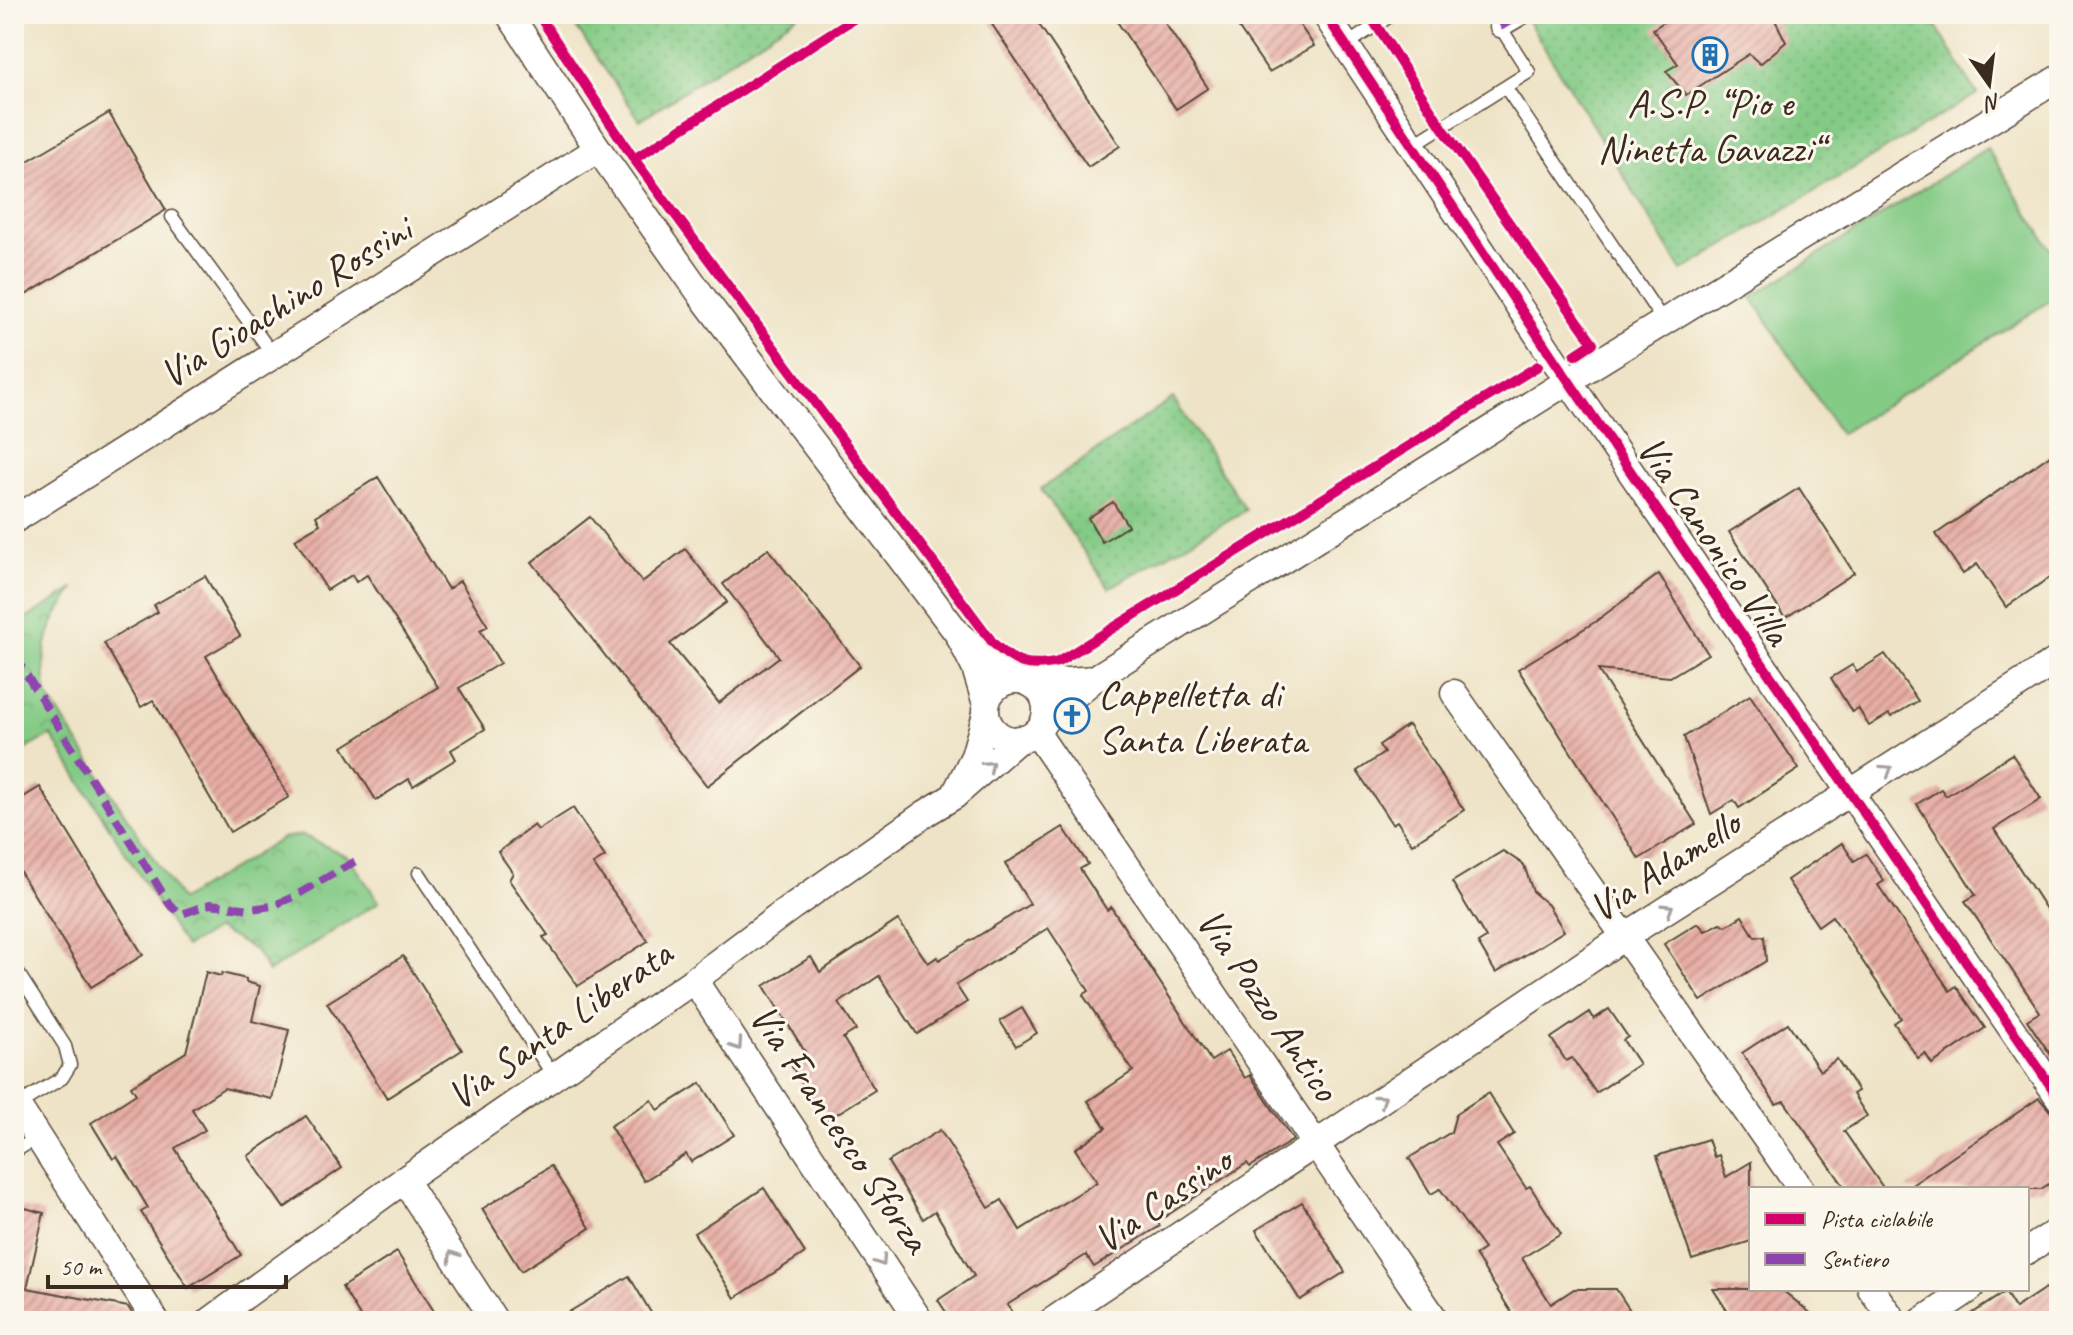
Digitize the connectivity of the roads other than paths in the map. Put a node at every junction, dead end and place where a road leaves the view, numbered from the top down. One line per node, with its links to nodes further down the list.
1 (509, 14): 10 (street)
2 (1325, 14): 6 (street, Via Canonico Villa)
3 (1393, 14): 6 (lane)
4 (1522, 14): 5 (street)
5 (1496, 20): 8 (lane)
6 (1346, 45): 9 (street, Via Canonico Villa)
7 (2059, 78): 12 (street, Via Santa Liberata)
8 (1506, 88): 9 (lane); 12 (lane)
9 (1413, 145): 14 (street, Via Canonico Villa)
10 (598, 149): 13 (street, Via Gioachino Rossini); 16 (street)
11 (172, 217): 13 (lane)
12 (1664, 322): 14 (street, Via Santa Liberata)
13 (274, 356): 15 (street, Via Gioachino Rossini)
14 (1568, 381): 18 (street, Via Santa Liberata); 23 (street, Via Canonico Villa)
15 (14, 520)
16 (958, 634): 19 (street); 21 (street)
17 (2059, 659): 23 (street, Via Adamello, one-way to 17)
18 (1094, 679): 19 (street, Via Santa Liberata); 22 (street, Via Santa Liberata)
19 (1029, 682): 21 (street); 22 (street)
20 (1454, 693): 26 (street)
21 (986, 709): 22 (street); 24 (street, Via Santa Liberata)
22 (1033, 731): 24 (street, Via Santa Liberata, one-way to 22); 33 (street, Via Pozzo Antico)
23 (1850, 793): 26 (street, Via Adamello, one-way to 23); 30 (street, Via Canonico Villa)
24 (954, 796): 28 (street, Via Santa Liberata)
25 (419, 873): 29 (lane)
26 (1624, 937): 33 (street, Via Adamello, one-way to 26); 36 (street)
27 (14, 967): 31 (lane)
28 (694, 980): 29 (street, Via Santa Liberata); 44 (street, Via Francesco Sforza, one-way to 44)
29 (553, 1075): 35 (street, Via Santa Liberata)
30 (2059, 1098)
31 (16, 1102): 32 (street)
32 (38, 1137): 34 (lane); 41 (street)
33 (1317, 1144): 45 (street, Via Cassino); 46 (street, Via Pozzo Antico)
34 (14, 1152)
35 (404, 1180): 42 (street, Via Santa Liberata); 43 (street, one-way to 35)
36 (1800, 1187)
37 (2059, 1230): 38 (street)
38 (2029, 1250)
39 (1872, 1291): 47 (street)
40 (1967, 1291): 48 (street)
41 (156, 1321)
42 (210, 1321)
43 (495, 1321)
44 (920, 1321)
45 (1052, 1321)
46 (1436, 1321)
47 (1894, 1321)
48 (1922, 1321)

